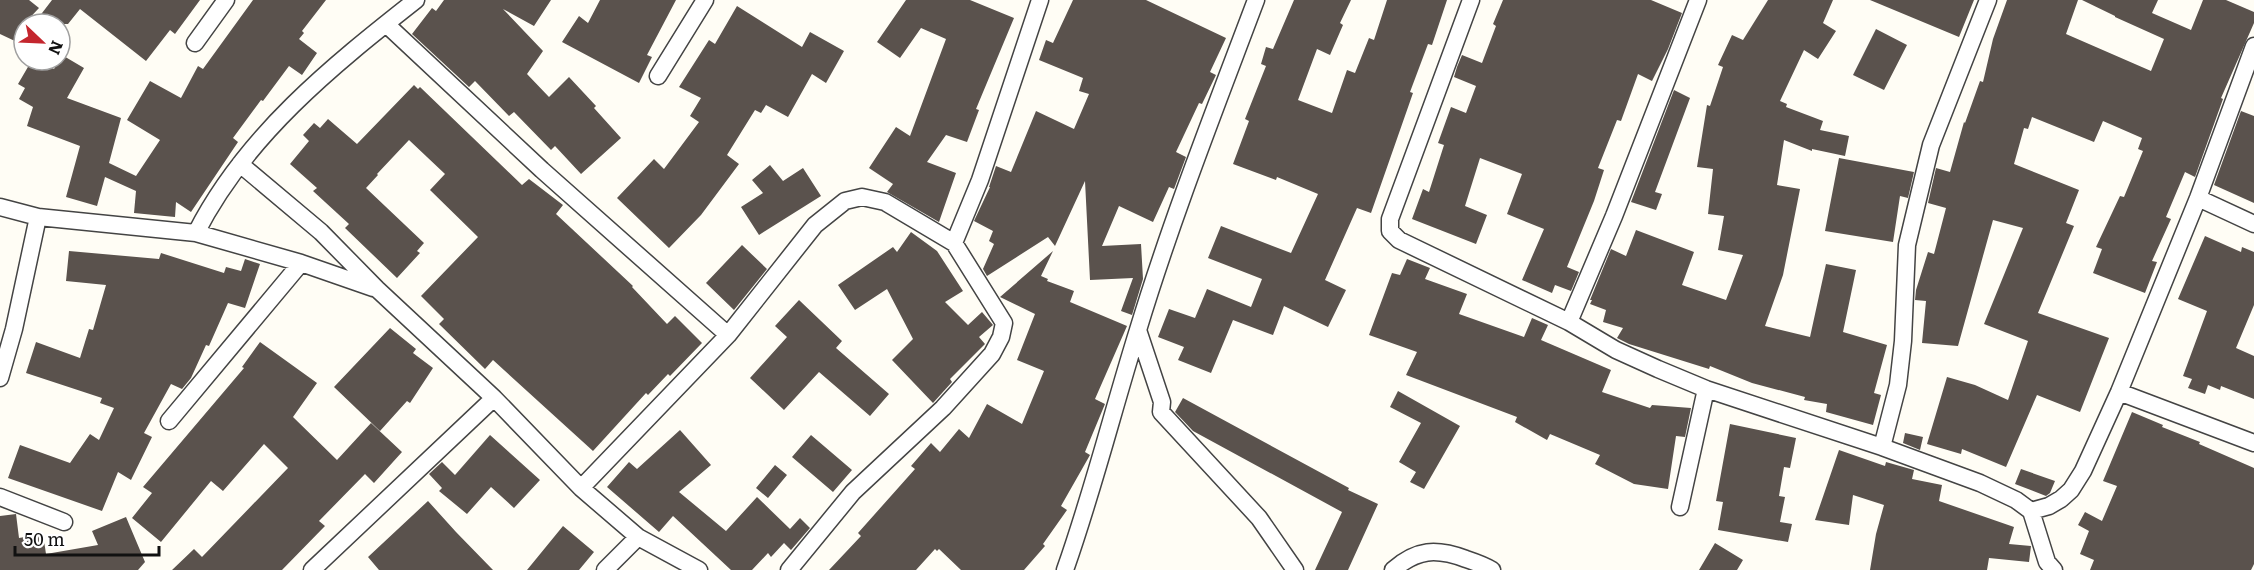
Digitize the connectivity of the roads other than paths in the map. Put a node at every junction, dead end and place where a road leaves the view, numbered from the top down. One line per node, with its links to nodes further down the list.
1 (226, 0): 10 (street)
2 (416, 0): 9 (street)
3 (705, 0): 12 (street)
4 (1040, 0): 19 (street)
5 (1256, 0): 23 (street)
6 (1471, 0): 22 (street)
7 (1698, 0): 22 (street)
8 (1988, 0): 31 (street)
9 (386, 24): 13 (street); 24 (street)
10 (195, 43)
11 (2254, 46): 14 (street)
12 (658, 76)
13 (240, 164): 18 (street); 21 (street)
14 (2198, 198): 17 (street); 27 (street)
15 (0, 207): 16 (street)
16 (39, 217): 18 (street); 25 (street)
17 (2254, 224)
18 (196, 233): 20 (street)
19 (954, 243): 24 (street); 42 (street)
20 (301, 263): 21 (street); 29 (street)
21 (376, 289): 28 (street)
22 (1569, 322): 26 (street)
23 (1138, 329): 43 (street); 44 (street)
24 (728, 335): 32 (street)
25 (0, 378)
26 (1706, 389): 31 (street); 34 (street)
27 (2119, 392): 30 (street); 35 (street)
28 (494, 398): 32 (street); 39 (street)
29 (169, 421)
30 (2254, 442)
31 (1882, 447): 35 (street)
32 (581, 488): 37 (street)
33 (0, 497): 36 (street)
34 (1680, 507)
35 (2031, 511): 38 (street)
36 (64, 522)
37 (638, 537): 40 (street); 41 (street)
38 (2048, 567)
39 (312, 570)
40 (605, 570)
41 (699, 570)
42 (789, 570)
43 (1065, 570)
44 (1295, 570)
45 (1393, 570): 46 (street)
46 (1492, 570)

